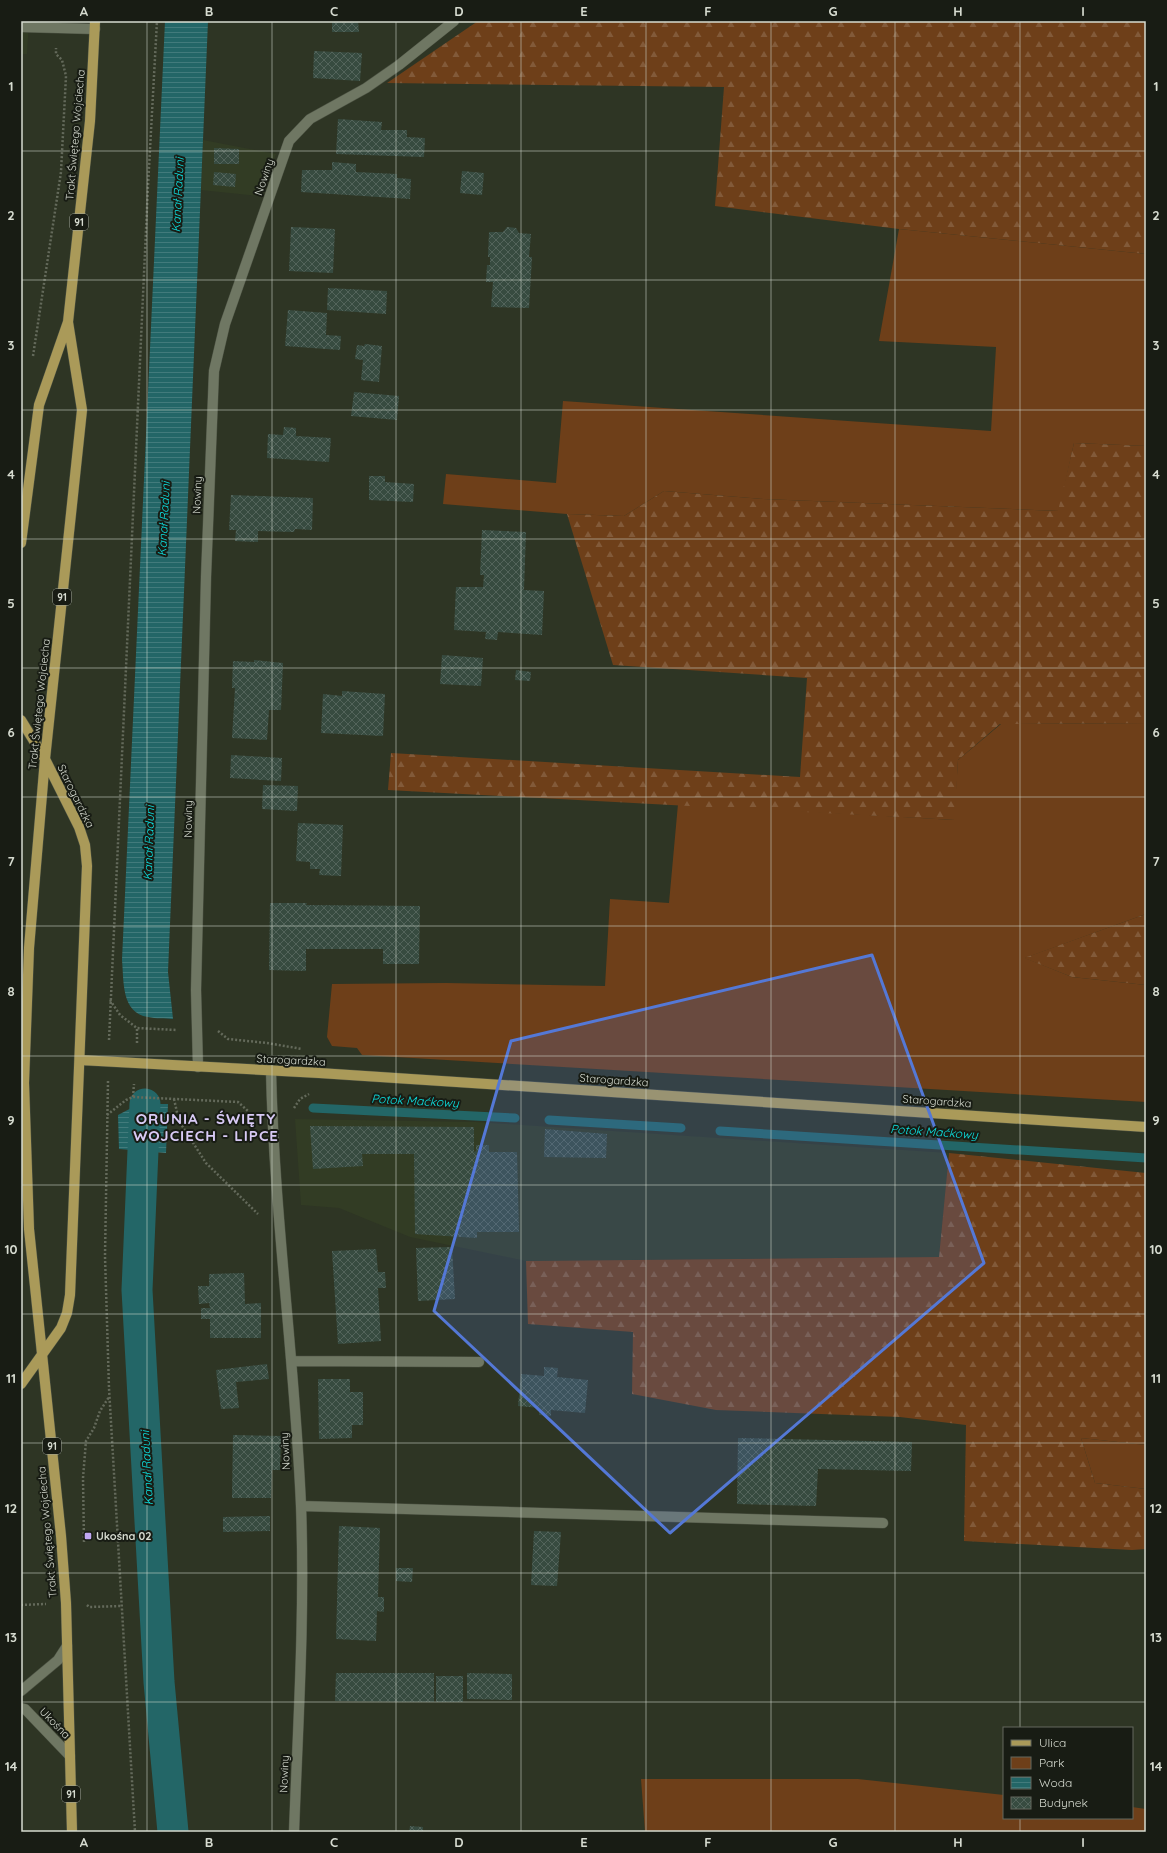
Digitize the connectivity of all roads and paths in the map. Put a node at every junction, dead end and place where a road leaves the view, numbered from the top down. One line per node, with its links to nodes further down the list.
1 (157, 21): 12 (path)
2 (454, 21): 14 (street, Nowiny)
3 (95, 25): 5 (street); 6 (main road, Trakt Świętego Wojciecha / 91)
4 (21, 28): 5 (street)
5 (56, 28): 7 (path)
6 (68, 322): 8 (main road, Trakt Świętego Wojciecha / 91); 10 (main road, Trakt Świętego Wojciecha / 91)
7 (32, 358)
8 (21, 543)
9 (21, 720): 10 (main road, Starogardzka)
10 (45, 759): 11 (main road, Trakt Świętego Wojciecha / 91); 13 (main road, Starogardzka)
11 (25, 948): 22 (main road, Trakt Świętego Wojciecha / 91)
12 (182, 1030)
13 (80, 1060): 14 (main road, Starogardzka); 22 (main road, Starogardzka)
14 (198, 1067): 15 (main road, Starogardzka)
15 (271, 1070): 20 (main road, Starogardzka); 23 (street, Nowiny)
16 (313, 1094): 19 (path)
17 (174, 1099): 18 (path); 21 (path); 26 (path)
18 (248, 1111)
19 (291, 1114)
20 (1146, 1127)
21 (260, 1217)
22 (42, 1356): 25 (main road, Starogardzka); 32 (main road, Trakt Świętego Wojciecha / 91)
23 (292, 1361): 24 (street); 28 (street, Nowiny)
24 (478, 1362)
25 (21, 1384)
26 (109, 1397): 27 (path); 30 (path)
27 (83, 1478)
28 (300, 1506): 29 (street); 38 (street, Nowiny)
29 (883, 1523)
30 (122, 1606): 31 (path); 37 (path)
31 (89, 1607)
32 (67, 1646): 33 (street); 35 (main road, Trakt Świętego Wojciecha / 91)
33 (21, 1691)
34 (21, 1708): 35 (street, Ukośna)
35 (70, 1756): 36 (main road, Trakt Świętego Wojciecha / 91)
36 (72, 1832)
37 (135, 1832)
38 (294, 1832)

